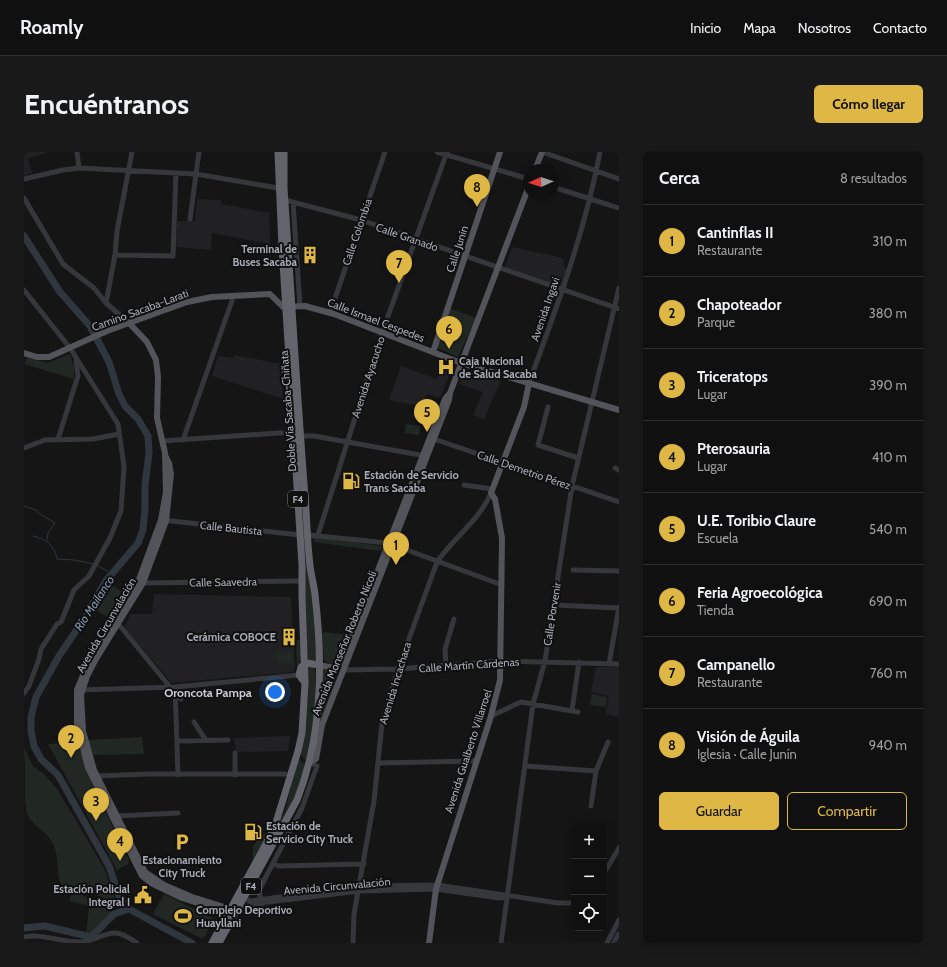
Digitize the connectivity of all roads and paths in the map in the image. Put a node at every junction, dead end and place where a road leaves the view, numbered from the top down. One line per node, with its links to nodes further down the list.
1 (76, 152): 13 (street)
2 (132, 152): 15 (street)
3 (199, 152): 18 (street)
4 (278, 152): 22 (highway, Doble Vía Sacaba-Chiñata / F4)
5 (284, 152): 25 (highway, Doble Vía Sacaba-Chiñata / F4)
6 (385, 152): 31 (street, Calle Colombia)
7 (437, 152): 11 (street)
8 (500, 152): 14 (main road, Calle Junín)
9 (542, 152): 12 (main road); 16 (street)
10 (600, 152): 16 (street, Avenida Ingavi)
11 (446, 153): 14 (street); 32 (street, Avenida Ayacucho)
12 (537, 164)
13 (79, 168): 15 (street); 20 (street)
14 (494, 168): 19 (street); 34 (main road, Calle Junín)
15 (129, 171): 17 (street); 33 (street)
16 (597, 172): 21 (street); 27 (street, Avenida Ingavi)
17 (176, 173): 18 (street); 33 (street)
18 (196, 174): 22 (street); 30 (street)
19 (523, 177)
20 (24, 179)
21 (619, 179)
22 (278, 188): 42 (highway, Doble Vía Sacaba-Chiñata / F4)
23 (559, 189): 27 (street)
24 (24, 198): 40 (street)
25 (285, 200): 28 (street, Calle Granado); 42 (highway, Doble Vía Sacaba-Chiñata / F4)
26 (524, 200): 35 (main road, Avenida Monseñor Roberto Nicoli)
27 (590, 200): 29 (street); 38 (street, Avenida Ingavi)
28 (293, 202): 31 (street, Calle Granado); 41 (street)
29 (619, 208)
30 (190, 219)
31 (360, 220): 32 (street, Calle Granado); 44 (street, Calle Colombia)
32 (414, 239): 34 (street, Calle Granado); 46 (street, Avenida Ayacucho)
33 (115, 254): 40 (street)
34 (464, 257): 35 (street, Calle Granado); 48 (main road, Calle Junín)
35 (497, 268): 38 (street, Calle Granado); 51 (main road, Avenida Monseñor Roberto Nicoli)
36 (619, 288): 43 (street, Calle Porvenir)
37 (24, 290): 47 (street)
38 (563, 291): 43 (street, Calle Granado); 52 (street, Avenida Ingavi)
39 (234, 295): 42 (main road, Camino Sacaba-Larati); 45 (main road, Camino Sacaba-Larati); 61 (street)
40 (106, 302): 45 (street)
41 (300, 306): 42 (main road, Calle Ismael Cespedes); 44 (main road, Calle Ismael Cespedes)
42 (289, 307): 56 (highway, Doble Vía Sacaba-Chiñata / F4); 58 (highway, Doble Vía Sacaba-Chiñata / F4)
43 (617, 308): 53 (street, Calle Porvenir)
44 (330, 313): 46 (main road, Calle Ismael Cespedes)
45 (129, 323): 47 (main road, Camino Sacaba-Larati); 62 (main road, Avenida Circunvalación)
46 (382, 333): 48 (main road, Calle Ismael Cespedes); 63 (street, Avenida Ayacucho)
47 (70, 348): 49 (main road, Camino Sacaba-Larati); 50 (street)
48 (433, 352): 51 (main road, Calle Ismael Cespedes)
49 (24, 353)
50 (76, 358): 57 (street); 59 (street)
51 (461, 363): 52 (main road, Calle Ismael Cespedes); 60 (main road, Avenida Monseñor Roberto Nicoli)
52 (529, 383): 53 (main road, Calle Ismael Cespedes); 67 (main road, Avenida Ingavi)
53 (592, 402): 55 (main road, Calle Ismael Cespedes); 66 (street, Calle Porvenir)
54 (548, 407): 66 (street)
55 (619, 410)
56 (293, 432): 61 (street); 73 (highway, Doble Vía Sacaba-Chiñata / F4)
57 (119, 434): 59 (street); 102 (street)
58 (300, 436): 63 (street); 73 (highway, Doble Vía Sacaba-Chiñata / F4)
59 (58, 439): 64 (street)
60 (432, 439): 65 (main road, Avenida Monseñor Roberto Nicoli); 67 (street, Calle Demetrio Pérez)
61 (184, 440): 62 (street)
62 (162, 441): 72 (main road, Avenida Circunvalación)
63 (346, 443): 65 (street); 74 (street, Avenida Ayacucho)
64 (24, 448)
65 (425, 456): 75 (main road, Avenida Monseñor Roberto Nicoli)
66 (578, 458): 69 (street, Calle Porvenir)
67 (501, 463): 69 (street, Calle Demetrio Pérez); 70 (main road, Avenida Ingavi)
68 (464, 485): 70 (street)
69 (572, 486): 71 (street, Calle Demetrio Pérez); 82 (street, Calle Porvenir)
70 (492, 491): 76 (street, Avenida Incachaca); 81 (main road, Avenida Gualberto Villarroel)
71 (619, 502)
72 (163, 520): 73 (street, Calle Bautista); 80 (main road, Avenida Circunvalación); 85 (main road, Avenida Circunvalación)
73 (304, 535): 74 (street, Calle Bautista); 79 (highway, Doble Vía Sacaba-Chiñata / F4); 92 (highway, Doble Vía Sacaba-Chiñata / F4)
74 (318, 535): 75 (street, Calle Bautista)
75 (391, 544): 76 (street, Calle Bautista); 94 (main road, Avenida Monseñor Roberto Nicoli); 96 (main road, Avenida Monseñor Roberto Nicoli)
76 (437, 562): 81 (street, Calle Bautista); 95 (street, Avenida Incachaca)
77 (573, 570): 78 (street)
78 (619, 571)
79 (302, 581): 80 (street, Calle Saavedra); 89 (highway, Doble Vía Sacaba-Chiñata / F4)
80 (143, 583): 85 (main road, Avenida Circunvalación)
81 (502, 585): 86 (main road, Avenida Gualberto Villarroel)
82 (554, 605): 83 (street); 87 (street, Calle Porvenir)
83 (619, 608): 90 (street)
84 (454, 619): 93 (street)
85 (117, 622): 100 (street); 101 (main road, Avenida Circunvalación)
86 (500, 661): 87 (street, Calle Martín Cárdenas); 93 (street, Calle Martín Cárdenas); 105 (main road, Avenida Gualberto Villarroel)
87 (545, 661): 88 (street, Calle Martín Cárdenas); 104 (street, Calle Porvenir)
88 (579, 662): 90 (street, Calle Martín Cárdenas); 104 (street)
89 (306, 663): 92 (highway); 97 (highway); 99 (highway, Doble Vía Sacaba-Chiñata / F4)
90 (608, 664): 91 (street, Calle Martín Cárdenas)
91 (619, 664)
92 (319, 665): 94 (main road, Avenida Monseñor Roberto Nicoli); 114 (highway, Doble Vía Sacaba-Chiñata / F4)
93 (446, 666): 95 (street, Calle Martín Cárdenas)
94 (330, 668): 98 (main road)
95 (398, 669): 96 (street, Calle Martín Cárdenas); 115 (street, Avenida Incachaca)
96 (344, 670): 98 (main road, Avenida Monseñor Roberto Nicoli)
97 (299, 675): 99 (highway); 100 (street)
98 (339, 682): 114 (main road, Avenida Monseñor Roberto Nicoli)
99 (305, 683): 111 (highway, Doble Vía Sacaba-Chiñata / F4)
100 (173, 689): 101 (street); 103 (street); 109 (street)
101 (80, 690): 121 (main road, Avenida Circunvalación)
102 (24, 693)
103 (181, 699)
104 (533, 704): 105 (street); 116 (street, Calle Porvenir)
105 (491, 716): 113 (main road, Avenida Gualberto Villarroel)
106 (194, 722): 107 (street)
107 (205, 740): 108 (street); 109 (street)
108 (228, 740)
109 (177, 741): 118 (street)
110 (608, 742): 117 (street)
111 (298, 751): 114 (highway); 137 (highway, F4)
112 (235, 753): 119 (street)
113 (475, 761): 115 (street); 130 (main road, Avenida Gualberto Villarroel)
114 (309, 763): 127 (street); 133 (highway, F4)
115 (379, 763): 128 (street, Avenida Incachaca)
116 (525, 766): 117 (street); 132 (street, Calle Porvenir)
117 (596, 772): 122 (street)
118 (178, 774): 119 (street); 121 (street)
119 (235, 774): 120 (street)
120 (285, 774)
121 (95, 777): 124 (main road, Avenida Circunvalación); 126 (main road, Avenida Circunvalación)
122 (591, 806)
123 (178, 813): 124 (street)
124 (117, 816): 126 (main road, Avenida Circunvalación)
125 (619, 848): 129 (street)
126 (137, 863): 137 (main road, Avenida Circunvalación)
127 (273, 864): 128 (street); 134 (street)
128 (364, 864): 131 (street, Avenida Incachaca)
129 (607, 868)
130 (436, 887): 131 (street, Avenida Circunvalación); 132 (street, Avenida Circunvalación); 146 (main road, Avenida Gualberto Villarroel)
131 (359, 889): 134 (street, Avenida Circunvalación); 145 (street, Avenida Incachaca)
132 (508, 896): 135 (street, Avenida Circunvalación); 147 (street, Calle Porvenir)
133 (244, 898): 134 (street, Avenida Circunvalación); 136 (highway, F4)
134 (260, 901): 136 (street, Avenida Circunvalación); 138 (street)
135 (571, 902)
136 (239, 908): 140 (highway, F4)
137 (230, 911): 140 (highway, F4)
138 (263, 913)
139 (619, 920): 148 (street)
140 (226, 925): 143 (highway, F4); 144 (highway, F4)
141 (24, 938): 142 (street)
142 (137, 943)
143 (212, 943)
144 (219, 943)
145 (353, 943)
146 (429, 943)
147 (501, 943)
148 (607, 943)

